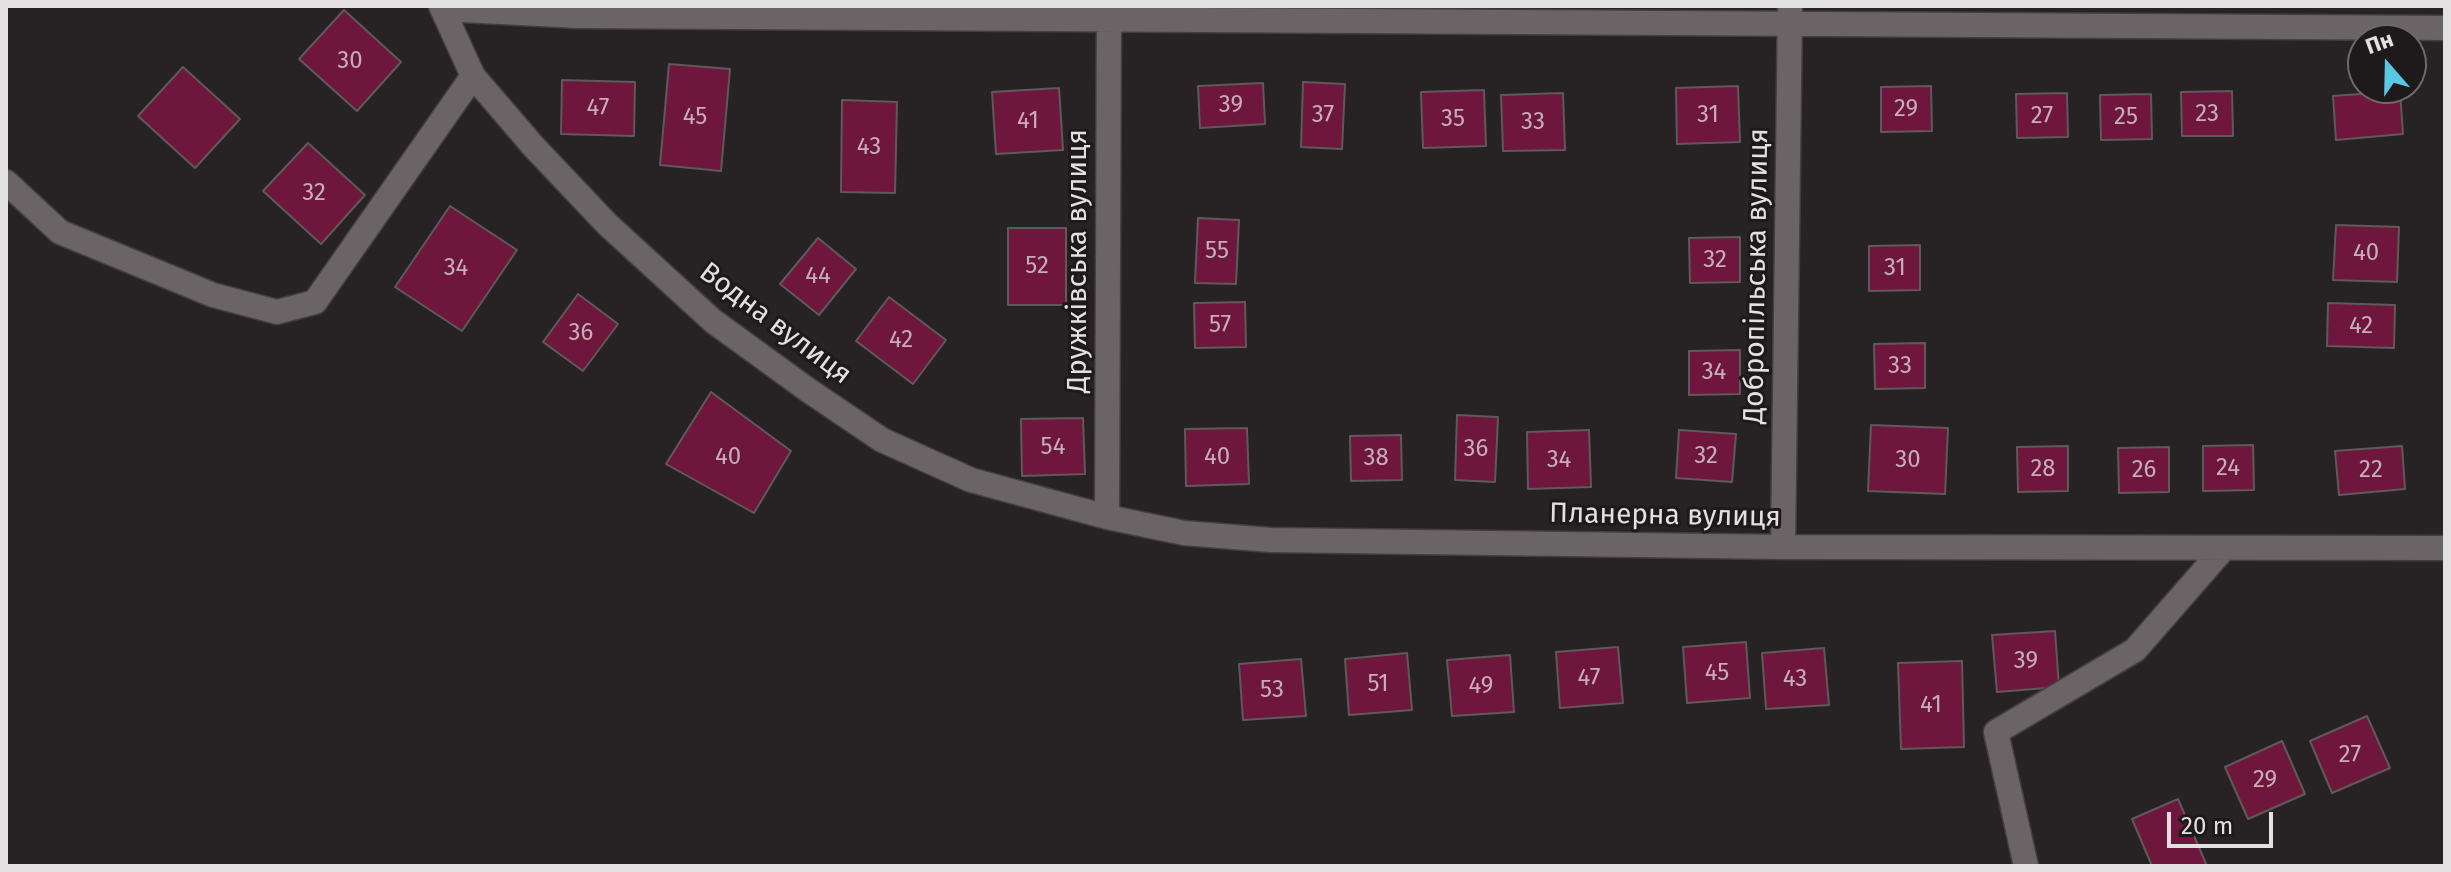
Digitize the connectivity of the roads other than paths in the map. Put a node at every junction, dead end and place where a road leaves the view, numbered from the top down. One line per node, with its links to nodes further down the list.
1 (442, 8): 2 (street); 5 (street, Водна вулиця)
2 (1109, 13): 3 (street); 7 (street, Дружківська вулиця)
3 (1790, 15): 4 (street); 8 (street, Добропільська вулиця)
4 (2445, 28)
5 (473, 76): 6 (street); 7 (street, Водна вулиця)
6 (6, 182)
7 (1107, 517): 8 (street, Планерна вулиця)
8 (1783, 547): 9 (street, Планерна вулиця)
9 (2224, 548): 10 (street, Планерна вулиця); 11 (street)
10 (2445, 548)
11 (2026, 866)

